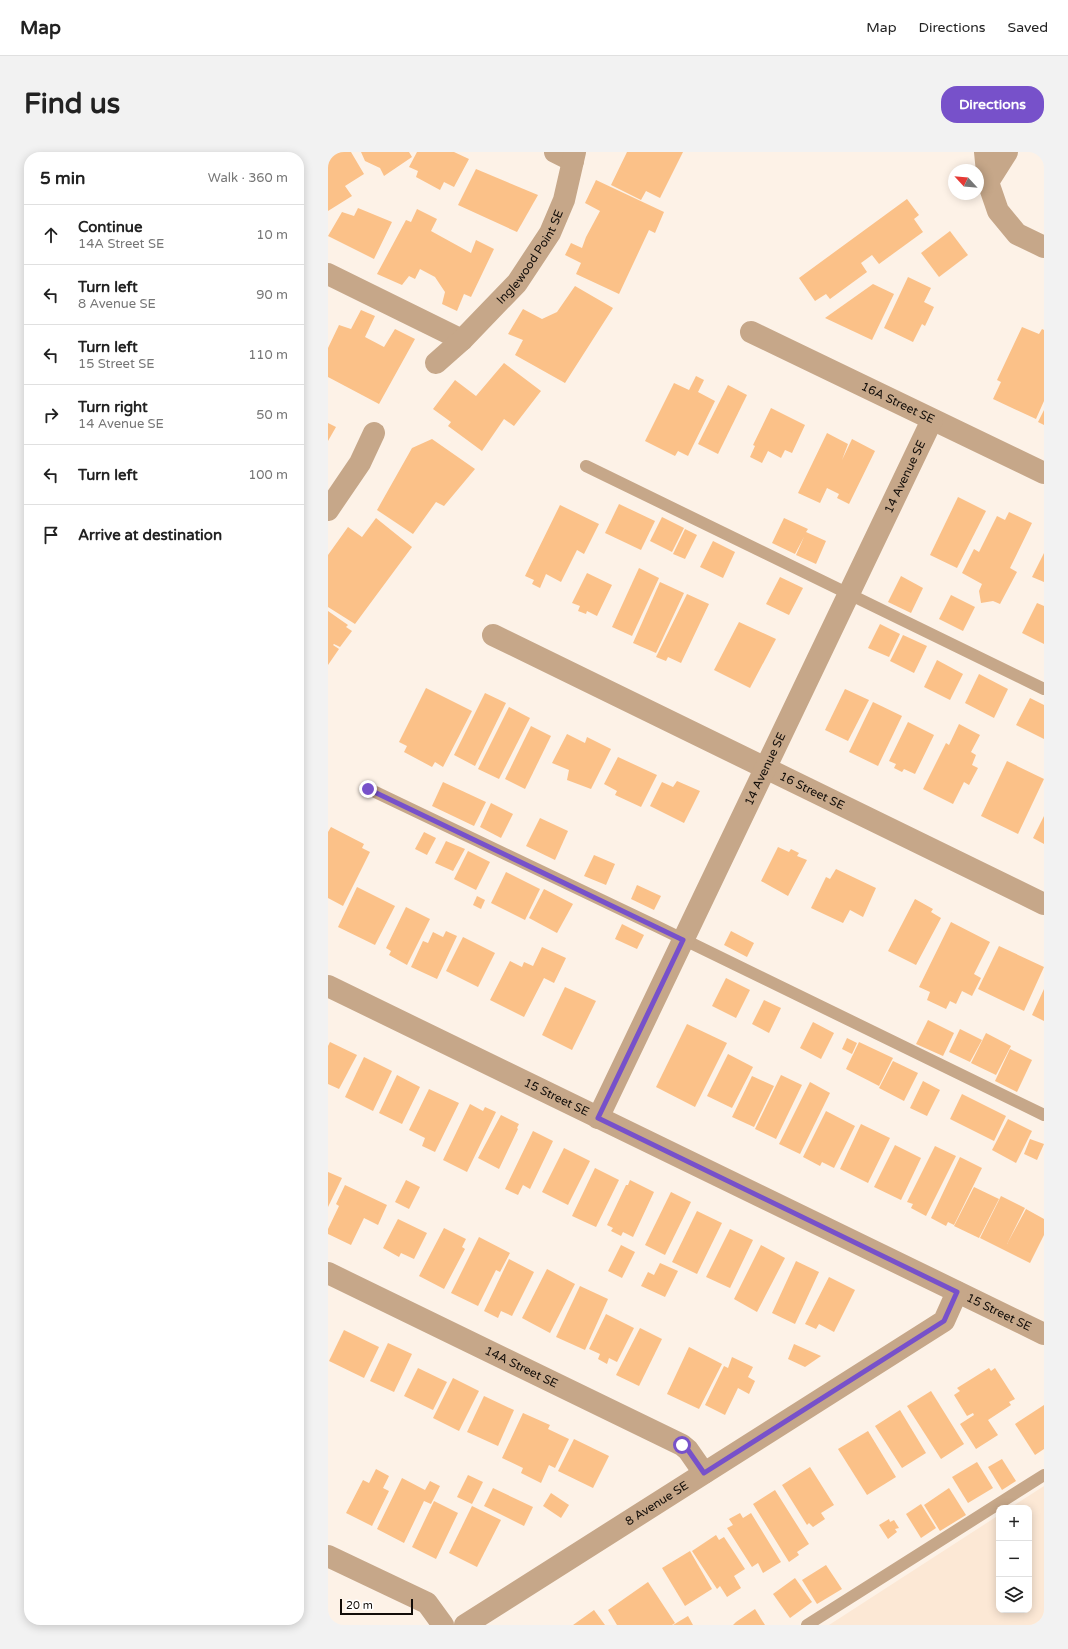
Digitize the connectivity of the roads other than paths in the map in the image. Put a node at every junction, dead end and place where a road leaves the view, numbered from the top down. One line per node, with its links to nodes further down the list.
1 (985, 152): 4 (street)
2 (1007, 152): 4 (street)
3 (568, 155): 8 (street, Inglewood Point SE)
4 (988, 182): 5 (street)
5 (1044, 247)
6 (328, 274): 8 (street)
7 (751, 332): 10 (street, 16A Street SE)
8 (462, 340): 9 (street, Inglewood Point SE)
9 (436, 364)
10 (932, 420): 13 (street, 16A Street SE); 15 (street, 14 Avenue SE)
11 (374, 433): 14 (street)
12 (586, 466): 15 (lane)
13 (1044, 473)
14 (328, 510)
15 (849, 594): 17 (lane); 18 (street, 14 Avenue SE)
16 (493, 635): 18 (street, 16 Street SE)
17 (1044, 689)
18 (766, 768): 20 (street, 16 Street SE); 21 (street, 14 Avenue SE)
19 (368, 789): 21 (lane)
20 (1044, 904)
21 (683, 940): 23 (lane); 24 (street, 14 Avenue SE)
22 (328, 986): 24 (street, 15 Street SE)
23 (1044, 1115)
24 (598, 1118): 26 (street, 15 Street SE)
25 (328, 1273): 28 (street, 14A Street SE)
26 (957, 1292): 27 (street, 15 Street SE); 28 (street, 8 Avenue SE)
27 (1044, 1334)
28 (704, 1473): 32 (street, 8 Avenue SE)
29 (1044, 1475): 33 (lane)
30 (328, 1556): 31 (street)
31 (443, 1625)
32 (465, 1625)
33 (807, 1625)

